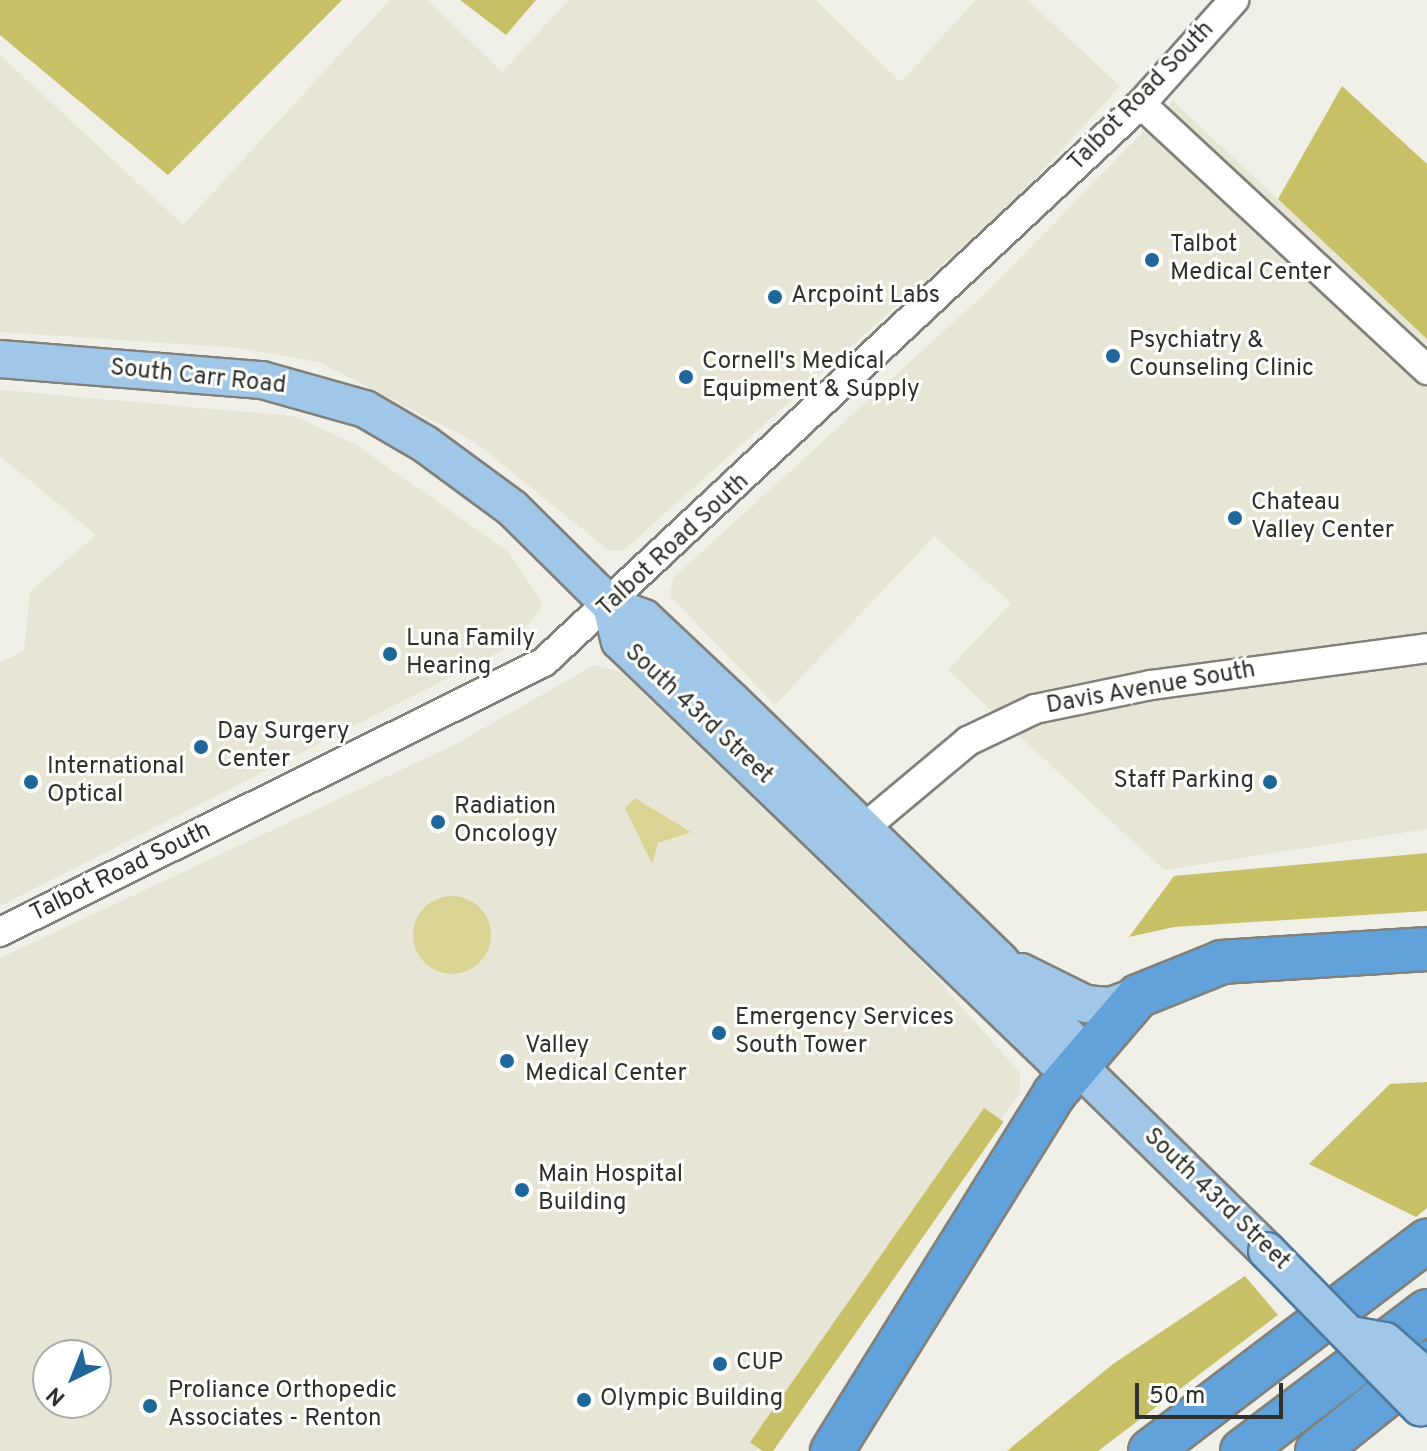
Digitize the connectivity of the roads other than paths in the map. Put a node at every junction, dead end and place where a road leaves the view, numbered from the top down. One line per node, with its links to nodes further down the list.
1 (1234, 0): 2 (street, Talbot Road South)
2 (1141, 104): 4 (street); 5 (street, Talbot Road South)
3 (0, 359): 5 (main road, South Carr Road)
4 (1427, 370)
5 (611, 606): 7 (main road, South 43rd Street); 8 (street, Talbot Road South); 12 (main road, South 43rd Street)
6 (1427, 648): 7 (street, Davis Avenue South)
7 (864, 828): 10 (main road, South 43rd Street)
8 (0, 932)
9 (1427, 949): 11 (highway)
10 (999, 960): 11 (main road); 12 (main road, South 43rd Street)
11 (1138, 996): 12 (highway)
12 (1076, 1064): 17 (main road, South 43rd Street, bridge); 18 (highway)
13 (1427, 1241): 19 (highway)
14 (1427, 1261): 20 (highway)
15 (1427, 1311): 21 (highway)
16 (1427, 1363): 22 (highway)
17 (1425, 1400)
18 (832, 1451)
19 (1150, 1451)
20 (1176, 1451)
21 (1242, 1451)
22 (1317, 1451)

